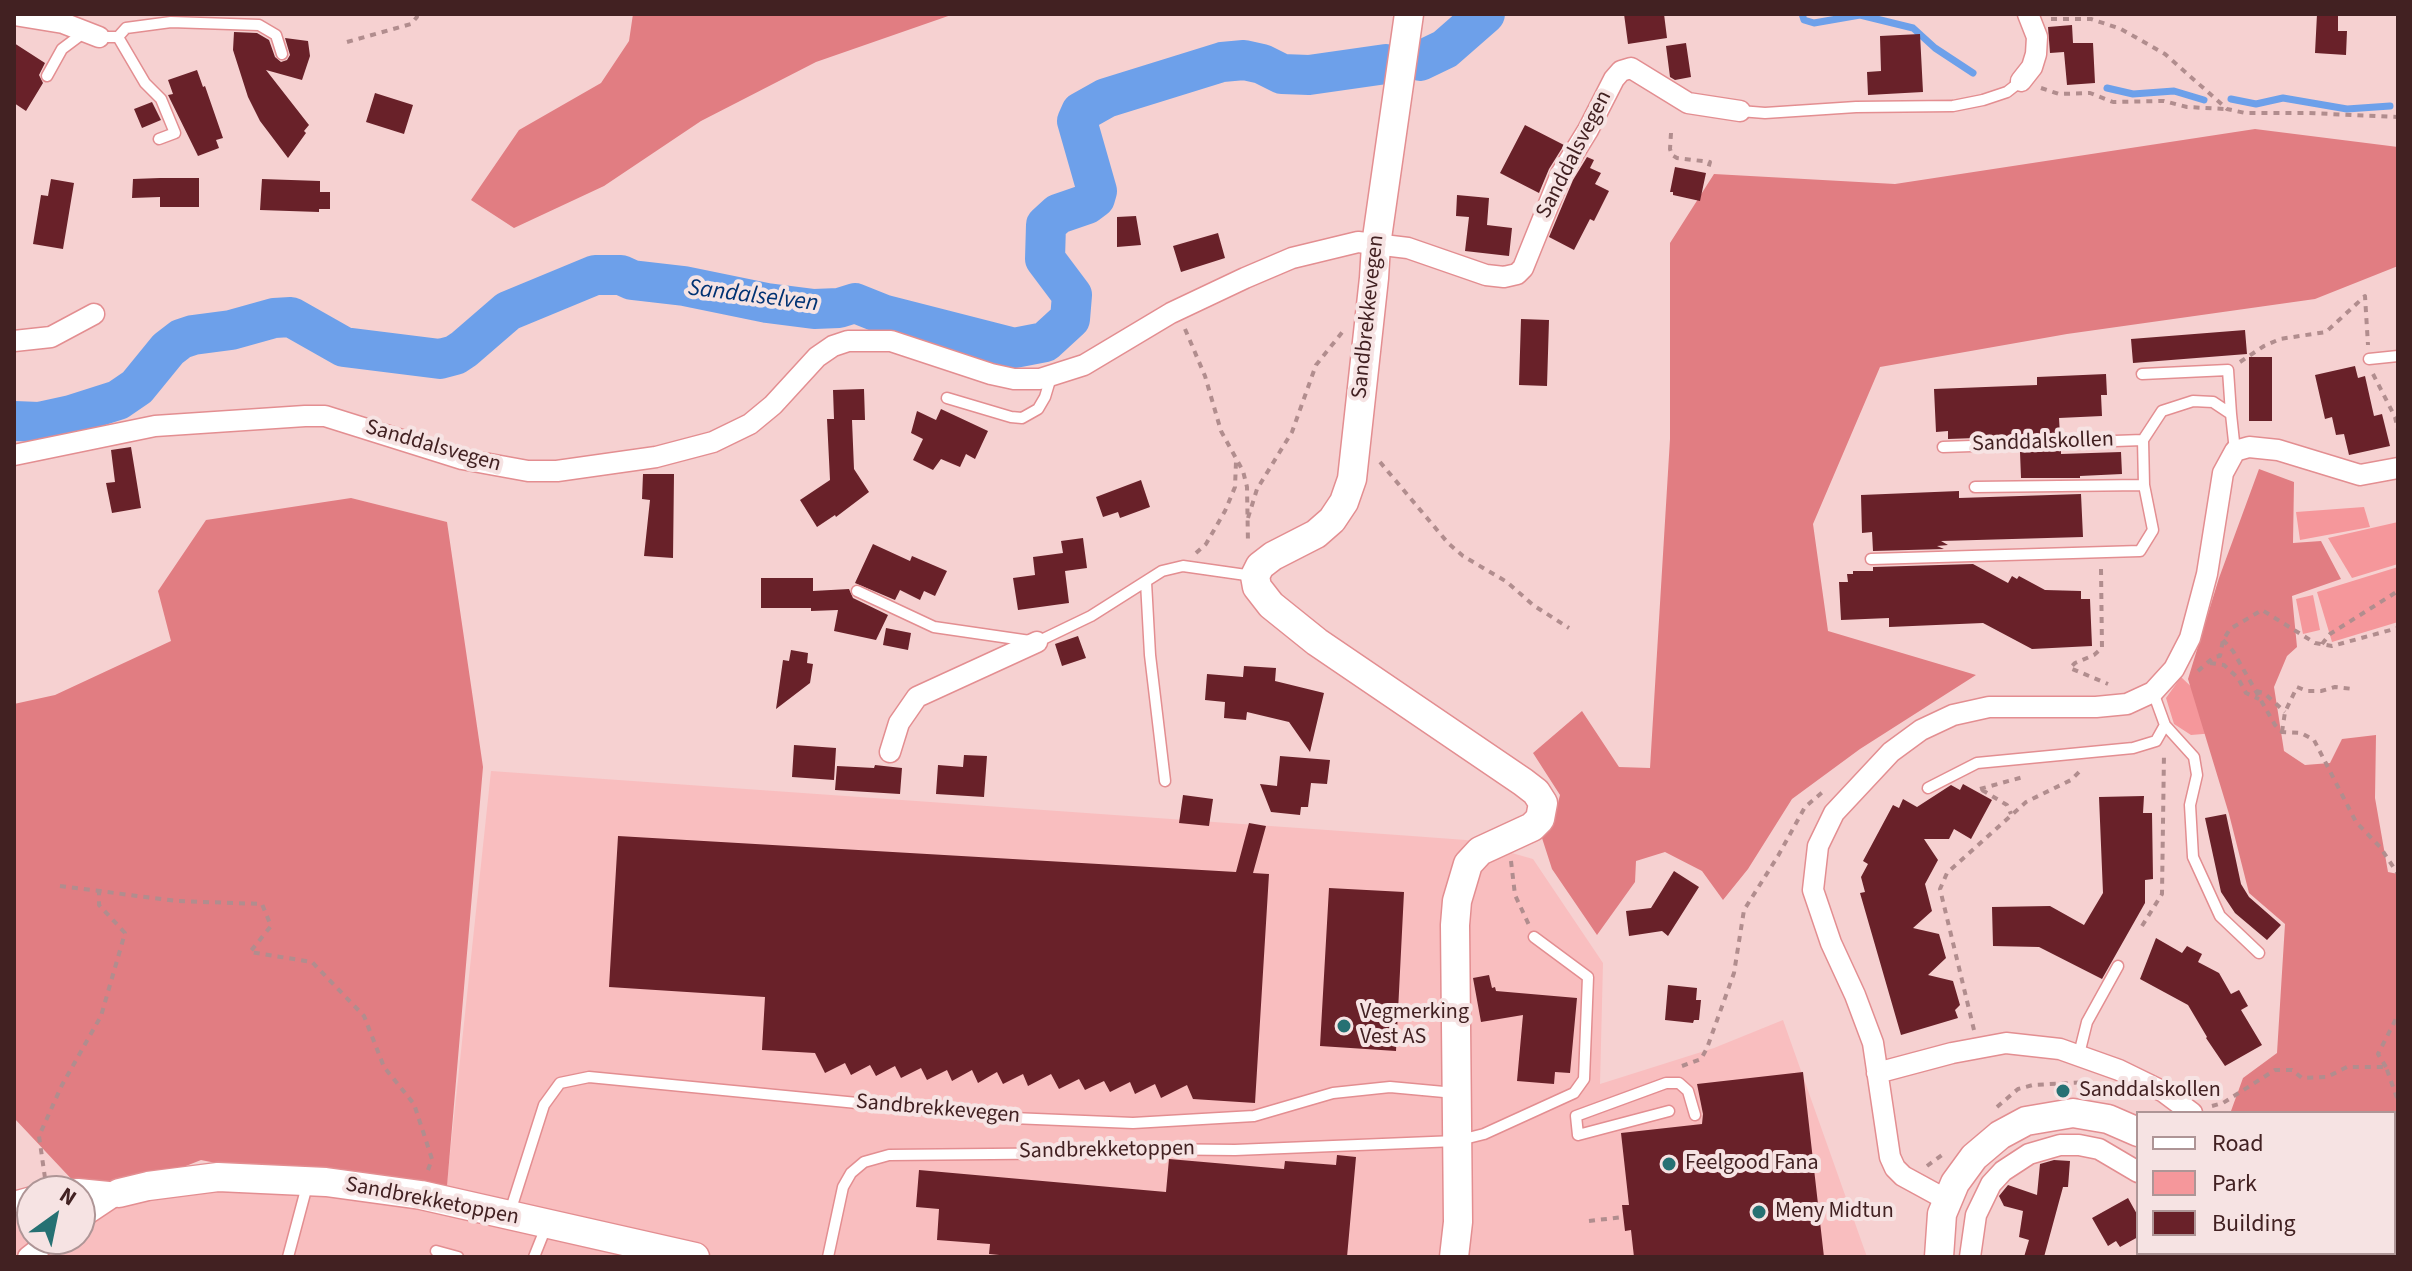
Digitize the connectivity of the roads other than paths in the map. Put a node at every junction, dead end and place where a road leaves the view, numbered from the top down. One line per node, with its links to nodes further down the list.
1 (1409, 14): 11 (street, Sandbrekkevegen)
2 (14, 15): 5 (street)
3 (2030, 17): 8 (street)
4 (78, 37): 7 (lane)
5 (108, 37): 6 (lane); 10 (lane)
6 (282, 54)
7 (47, 76)
8 (2021, 81): 9 (lane, Sanddalsvegen)
9 (1740, 111): 11 (street, Sanddalsvegen)
10 (159, 139)
11 (1376, 245): 17 (street, Sanddalsvegen); 28 (street, Sandbrekkevegen)
12 (94, 314): 13 (street)
13 (14, 341)
14 (2398, 356): 15 (lane)
15 (2369, 359)
16 (2142, 374): 19 (lane)
17 (1051, 377): 18 (lane); 23 (street, Sanddalsvegen)
18 (947, 398)
19 (2231, 414): 20 (lane, Sanddalskollen); 22 (lane)
20 (2143, 440): 21 (lane, Sanddalskollen); 25 (lane, Sanddalskollen)
21 (1943, 447)
22 (2235, 451): 24 (street); 32 (street)
23 (14, 455)
24 (2398, 468)
25 (2144, 485): 26 (lane, Sanddalskollen); 27 (lane, Sanddalskollen)
26 (1975, 487)
27 (1871, 559)
28 (1255, 576): 29 (lane); 42 (street)
29 (1146, 582): 31 (lane); 35 (lane)
30 (857, 591): 31 (lane)
31 (1037, 642): 34 (street)
32 (2153, 692): 33 (lane); 41 (street)
33 (2165, 725): 36 (lane); 38 (lane)
34 (890, 752)
35 (1165, 781)
36 (1928, 788)
37 (1534, 937): 47 (lane, Sandbrekketoppen)
38 (2259, 953)
39 (2118, 966): 40 (lane)
40 (2079, 1054): 41 (street); 44 (street)
41 (1877, 1073): 52 (street)
42 (1457, 1093): 47 (street); 54 (lane, Sandbrekkevegen)
43 (1669, 1111): 45 (lane)
44 (2189, 1111)
45 (1695, 1115)
46 (2136, 1131): 52 (street)
47 (1456, 1141): 61 (lane, Sandbrekketoppen); 62 (street)
48 (2136, 1171): 64 (street)
49 (309, 1181): 51 (street, Sandbrekketoppen); 54 (street, Sandbrekketoppen); 57 (lane)
50 (96, 1191): 51 (street, Sandbrekketoppen)
51 (119, 1193): 53 (street, Sandbrekketoppen)
52 (1947, 1200): 63 (street)
53 (96, 1208)
54 (509, 1217): 55 (street, Sandbrekketoppen)
55 (547, 1225): 59 (lane); 60 (street, Sandbrekketoppen)
56 (436, 1251): 58 (lane)
57 (288, 1257)
58 (458, 1257)
59 (534, 1257)
60 (695, 1257)
61 (828, 1257)
62 (1454, 1257)
63 (1939, 1257)
64 (1970, 1257)

